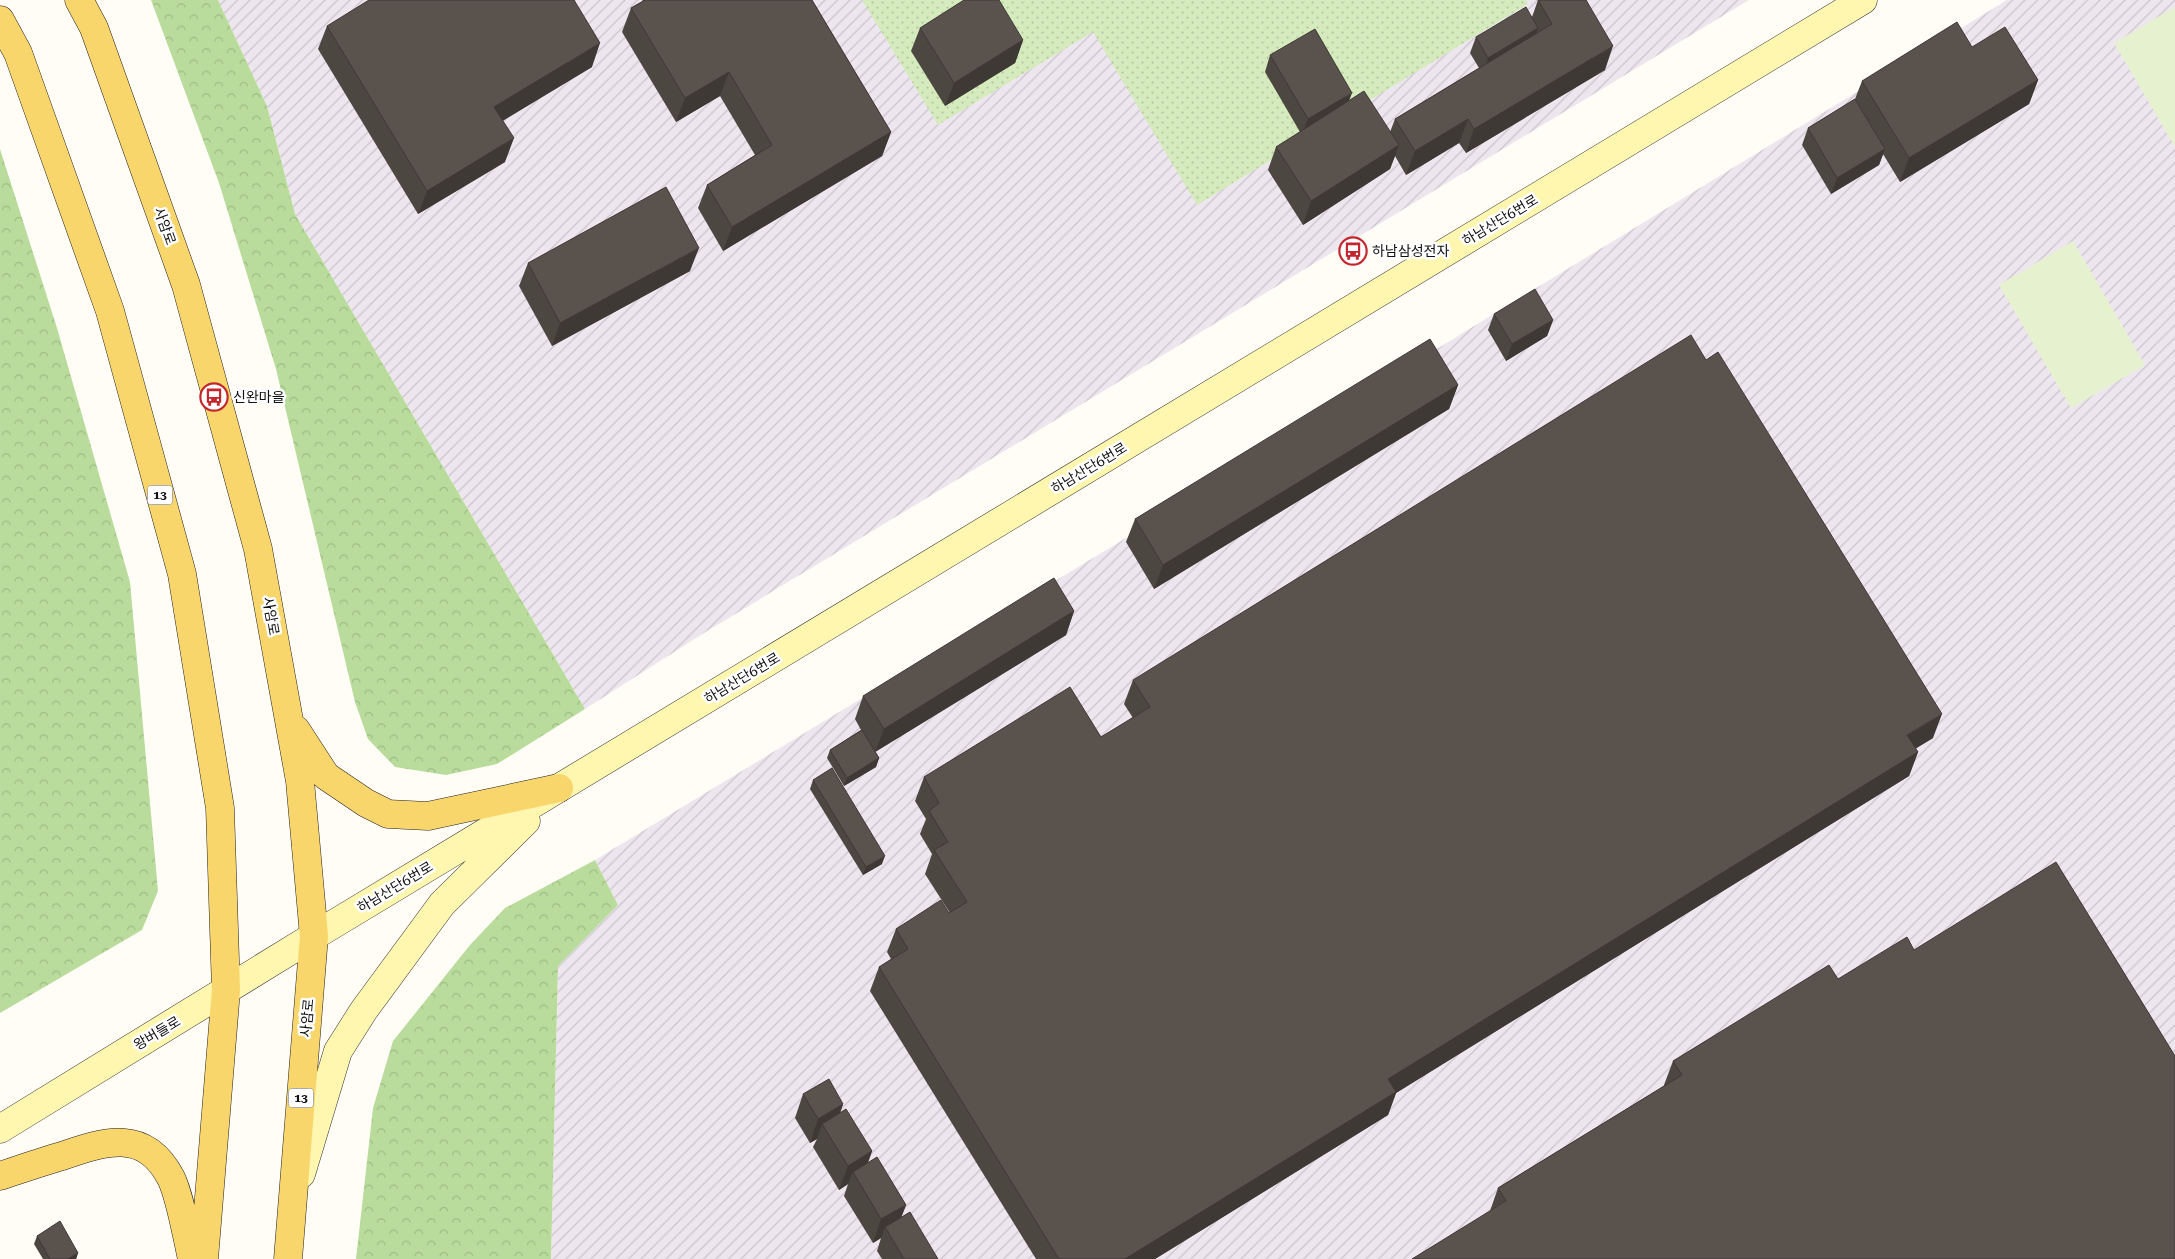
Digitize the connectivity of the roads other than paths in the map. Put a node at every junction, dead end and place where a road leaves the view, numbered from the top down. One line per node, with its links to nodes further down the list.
1 (79, 0): 4 (main road, 사암로 / 13)
2 (1863, 0): 5 (street, 하남산단6번로)
3 (0, 20): 7 (main road, 13)
4 (290, 720): 5 (main road); 6 (main road, 사암로 / 13)
5 (559, 788): 6 (street, 하남산단6번로); 10 (street)
6 (314, 936): 7 (street, 왕버들로); 10 (main road, 사암로 / 13)
7 (226, 990): 8 (street, 왕버들로); 12 (main road, 13)
8 (0, 1129)
9 (0, 1176): 11 (main road)
10 (292, 1202): 13 (main road, 사암로 / 13)
11 (192, 1259)
12 (204, 1259)
13 (288, 1259)

